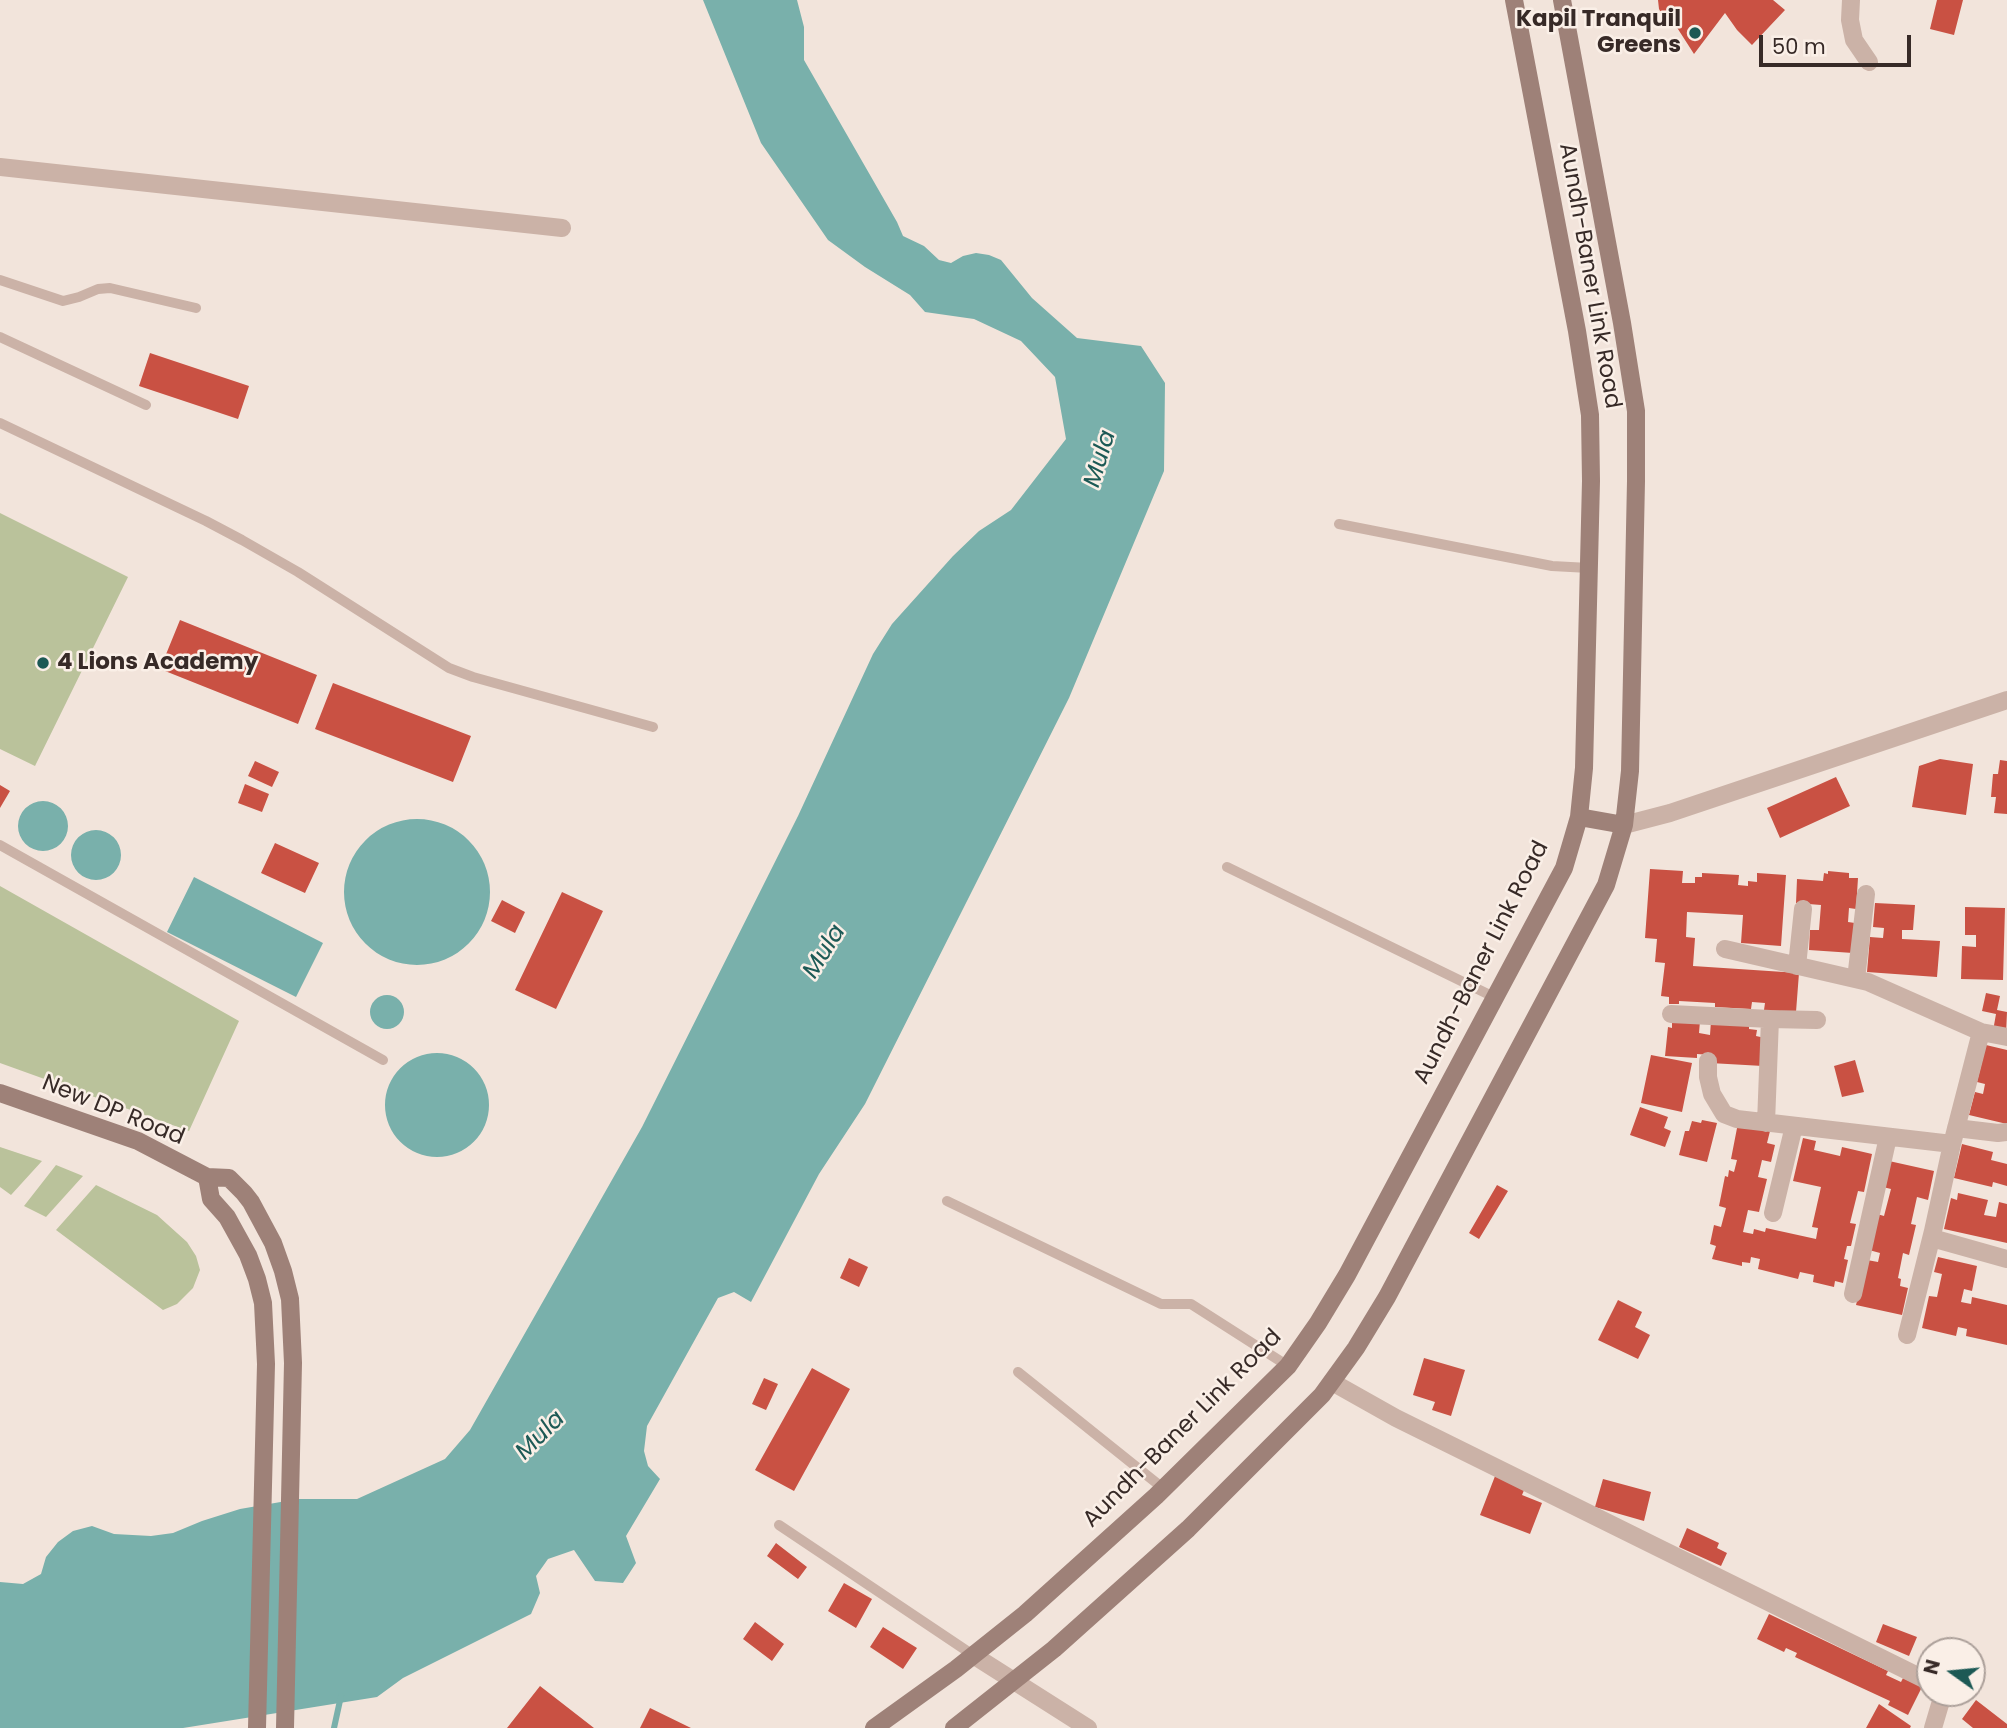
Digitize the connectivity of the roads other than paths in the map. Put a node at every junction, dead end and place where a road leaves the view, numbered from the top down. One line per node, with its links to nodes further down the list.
1 (1514, 0): 13 (main road, Aundh-Baner Link Road)
2 (1562, 0): 17 (main road, Aundh-Baner Link Road)
3 (1851, 0): 4 (street)
4 (1869, 62)
5 (0, 167): 6 (street)
6 (562, 228)
7 (0, 280): 8 (lane)
8 (196, 308)
9 (0, 337): 10 (lane)
10 (146, 405)
11 (0, 423): 15 (lane)
12 (1339, 524): 13 (lane)
13 (1589, 568): 16 (main road, Aundh-Baner Link Road)
14 (2007, 700): 17 (street)
15 (653, 727)
16 (1579, 817): 17 (main road); 25 (main road, Aundh-Baner Link Road)
17 (1624, 825): 48 (main road, Aundh-Baner Link Road)
18 (0, 845): 31 (lane)
19 (1227, 867): 25 (lane)
20 (1866, 894): 24 (street)
21 (1803, 909): 23 (street)
22 (1725, 949): 23 (street)
23 (1797, 965): 24 (street)
24 (1856, 979): 29 (street)
25 (1494, 997): 46 (main road, Aundh-Baner Link Road)
26 (1671, 1014): 27 (street)
27 (1770, 1019): 28 (street); 34 (street)
28 (1817, 1020)
29 (1981, 1032): 30 (street); 37 (street)
30 (2007, 1037)
31 (383, 1060)
32 (1708, 1061): 34 (street)
33 (0, 1093): 39 (main road, New DP Road)
34 (1766, 1123): 35 (street)
35 (1794, 1126): 38 (street); 41 (street)
36 (2007, 1132): 37 (street)
37 (1954, 1136): 38 (street); 42 (street)
38 (1888, 1137): 44 (street)
39 (207, 1177): 55 (main road); 56 (main road, New DP Road)
40 (947, 1201): 46 (lane)
41 (1773, 1213)
42 (1933, 1231): 43 (street); 45 (street)
43 (2007, 1259)
44 (1853, 1294)
45 (1907, 1335)
46 (1287, 1366): 49 (main road, Aundh-Baner Link Road)
47 (1018, 1372): 49 (lane)
48 (1332, 1382): 52 (street); 53 (main road, Aundh-Baner Link Road)
49 (1164, 1489): 51 (main road, Aundh-Baner Link Road)
50 (779, 1525): 51 (lane)
51 (974, 1655): 53 (street); 57 (main road, Aundh-Baner Link Road)
52 (1916, 1675)
53 (1014, 1681): 58 (main road, Aundh-Baner Link Road); 59 (street)
54 (1939, 1707): 60 (street)
55 (257, 1728)
56 (285, 1728)
57 (874, 1728)
58 (954, 1728)
59 (1088, 1728)
60 (1933, 1728)

